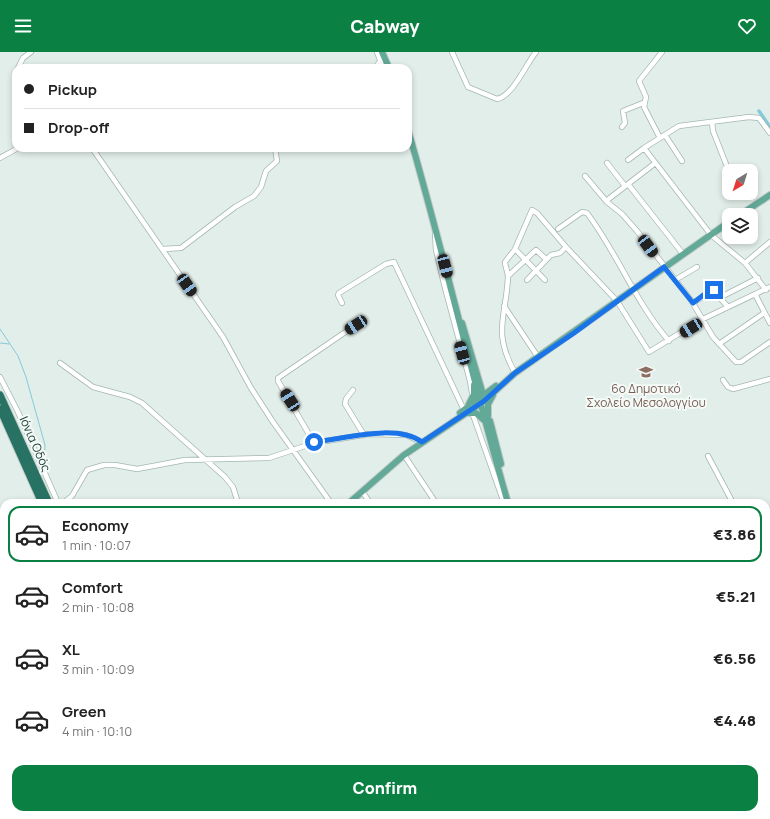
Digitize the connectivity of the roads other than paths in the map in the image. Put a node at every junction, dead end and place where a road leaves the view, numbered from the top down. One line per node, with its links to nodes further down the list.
1 (31, 52): 6 (street)
2 (452, 52): 3 (street)
3 (536, 52)
4 (662, 52): 9 (street)
5 (382, 55): 7 (street); 8 (main road)
6 (20, 64)
7 (377, 64)
8 (387, 64)
9 (643, 103): 11 (street); 14 (street)
10 (712, 122): 12 (street); 13 (street); 25 (street)
11 (622, 127)
12 (770, 133)
13 (665, 135): 14 (street); 22 (street)
14 (660, 138): 16 (street)
15 (412, 147): 32 (main road)
16 (644, 148): 21 (street); 24 (street)
17 (12, 151): 20 (street)
18 (95, 152): 37 (street)
19 (276, 152): 37 (street)
20 (0, 158)
21 (628, 160)
22 (682, 161)
23 (607, 162): 27 (street)
24 (654, 164): 27 (street); 34 (street)
25 (726, 164)
26 (585, 176): 29 (street)
27 (627, 185): 29 (street); 39 (street)
28 (770, 195): 30 (main road)
29 (606, 201): 43 (street)
30 (750, 208)
31 (722, 227): 34 (main road)
32 (435, 229): 71 (main road); 77 (street)
33 (558, 229): 52 (street)
34 (711, 235): 39 (main road); 42 (street)
35 (770, 242): 42 (street)
36 (566, 247): 38 (street); 41 (street); 55 (street)
37 (164, 249): 86 (street)
38 (515, 249): 40 (street); 46 (street)
39 (683, 254): 43 (main road)
40 (525, 260): 41 (street); 45 (street); 46 (street)
41 (546, 260): 45 (street)
42 (745, 263): 47 (street)
43 (664, 267): 50 (street); 52 (main road)
44 (697, 267): 50 (street)
45 (536, 270): 48 (street); 49 (street)
46 (508, 276): 58 (street)
47 (758, 278): 51 (street); 54 (street)
48 (526, 280)
49 (545, 280)
50 (675, 280): 57 (street)
51 (768, 288): 53 (street)
52 (632, 289): 55 (main road); 64 (street)
53 (755, 294): 59 (street); 60 (street)
54 (721, 297): 57 (street); 59 (street)
55 (617, 301): 64 (street); 67 (main road)
56 (342, 303): 80 (street)
57 (693, 303): 61 (street)
58 (504, 306): 67 (street); 69 (street)
59 (728, 307): 61 (street)
60 (764, 313): 63 (street); 66 (street)
61 (703, 319): 64 (street); 66 (street)
62 (363, 320): 84 (street)
63 (770, 323)
64 (669, 341)
65 (770, 342): 66 (street)
66 (719, 344)
67 (538, 357): 69 (main road)
68 (60, 363): 89 (street)
69 (515, 373): 74 (main road)
70 (0, 377): 93 (street)
71 (476, 377): 74 (main road); 77 (main road); 78 (main road)
72 (770, 379): 73 (street)
73 (723, 380)
74 (496, 388): 78 (main road); 81 (main road)
75 (353, 390): 83 (street)
76 (0, 395): 92 (highway, Ιόνια Οδός)
77 (472, 399): 80 (main road)
78 (482, 399): 80 (main road); 81 (main road); 82 (main road)
79 (0, 409): 91 (highway, Ιόνια Οδός)
80 (467, 410): 82 (main road); 85 (main road); 100 (street)
81 (488, 416): 102 (main road)
82 (486, 423): 101 (main road)
83 (364, 435): 84 (street); 85 (street)
84 (314, 442): 86 (street)
85 (422, 442): 87 (main road)
86 (293, 450): 89 (street); 96 (street)
87 (404, 455): 90 (main road); 99 (street)
88 (708, 456): 103 (street)
89 (205, 458): 94 (street); 95 (street)
90 (362, 491): 97 (main road); 98 (street)
91 (40, 499)
92 (47, 499)
93 (56, 499)
94 (68, 499)
95 (236, 499)
96 (328, 499)
97 (353, 499)
98 (367, 499)
99 (433, 499)
100 (502, 499)
101 (507, 499)
102 (511, 499)
103 (731, 499)

